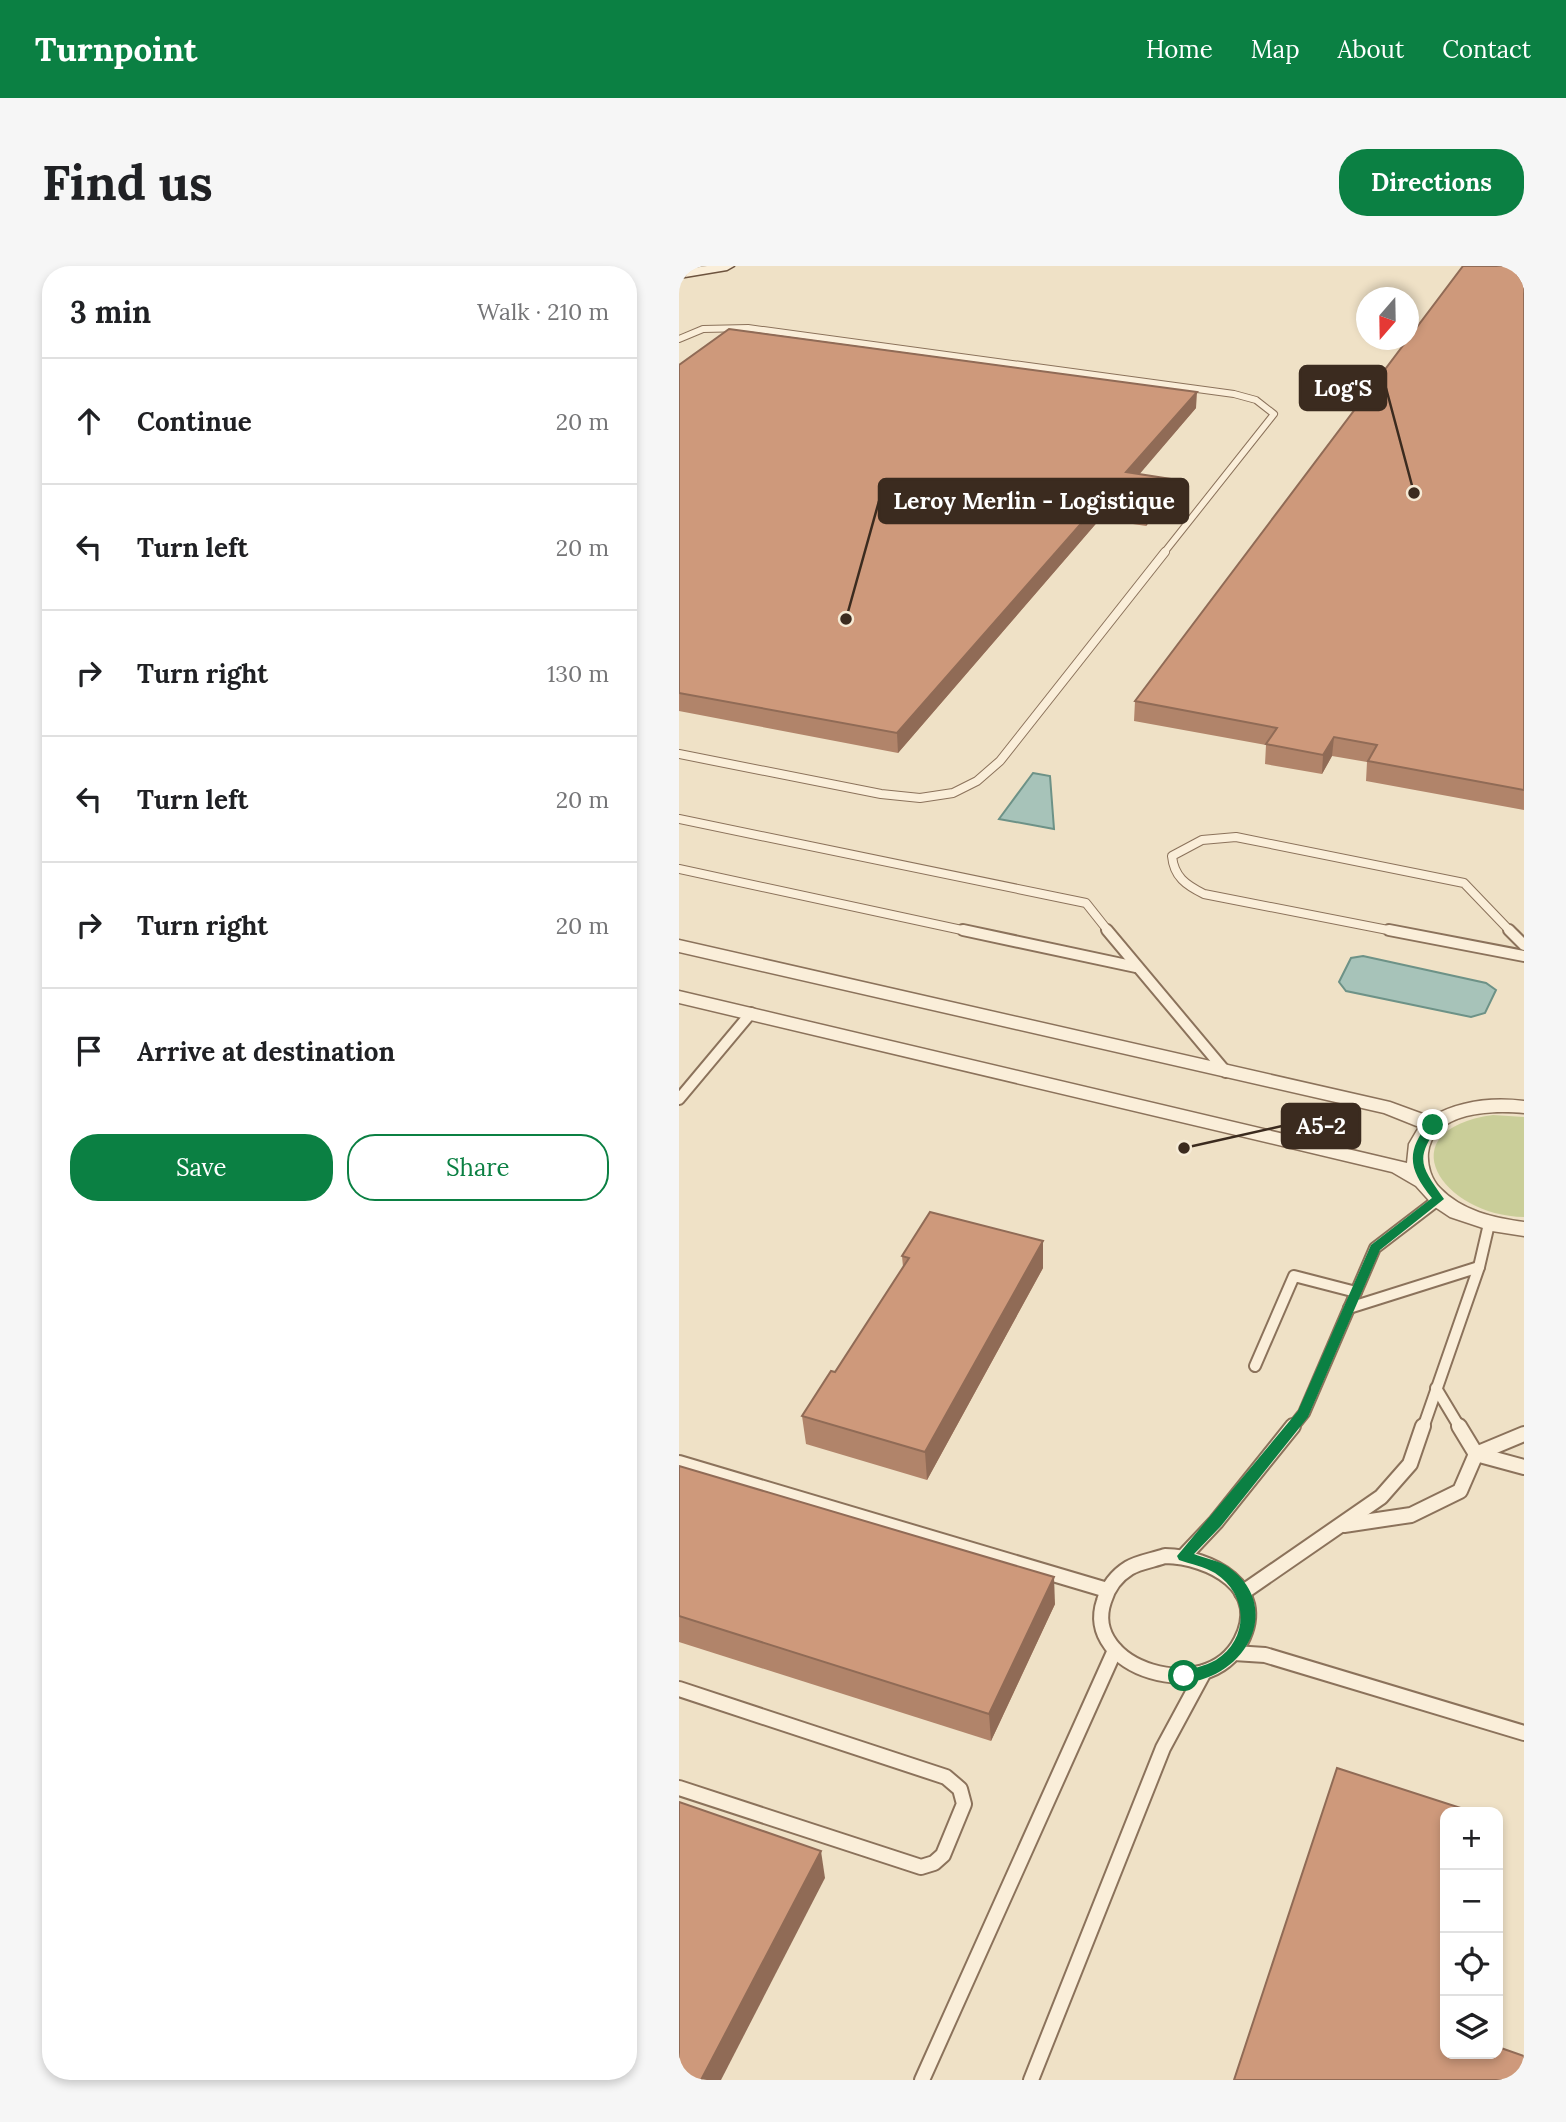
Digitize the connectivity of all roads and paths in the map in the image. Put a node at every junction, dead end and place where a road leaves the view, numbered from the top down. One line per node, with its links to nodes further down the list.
1 (726, 266): 2 (street)
2 (687, 270)
3 (679, 339): 4 (lane)
4 (679, 754)
5 (679, 819): 10 (lane)
6 (679, 869): 10 (lane)
7 (1524, 945): 9 (lane)
8 (679, 946): 13 (street)
9 (1524, 956)
10 (1136, 967): 13 (lane)
11 (679, 996): 12 (street)
12 (751, 1013): 14 (lane); 17 (street)
13 (1226, 1072): 16 (street)
14 (679, 1099)
15 (1524, 1107): 16 (street)
16 (1433, 1125): 17 (street)
17 (1424, 1181): 18 (street)
18 (1439, 1199): 19 (street); 22 (lane)
19 (1489, 1224): 20 (street); 21 (lane)
20 (1524, 1229)
21 (1479, 1267): 23 (lane); 25 (lane)
22 (1356, 1292): 23 (lane); 24 (lane)
23 (1349, 1308): 31 (lane)
24 (1255, 1366)
25 (1436, 1388): 27 (lane); 30 (lane)
26 (1524, 1434): 27 (lane)
27 (1476, 1454): 29 (lane); 30 (lane)
28 (679, 1463): 32 (lane)
29 (1524, 1467)
30 (1343, 1525): 33 (lane)
31 (1184, 1556): 32 (lane); 33 (lane)
32 (1107, 1590): 34 (lane)
33 (1243, 1593): 35 (lane)
34 (1115, 1650): 36 (lane); 40 (lane)
35 (1234, 1653): 36 (lane); 38 (lane)
36 (1204, 1672): 41 (lane)
37 (679, 1689): 39 (lane)
38 (1524, 1732)
39 (679, 1788)
40 (922, 2080)
41 (1031, 2080)

